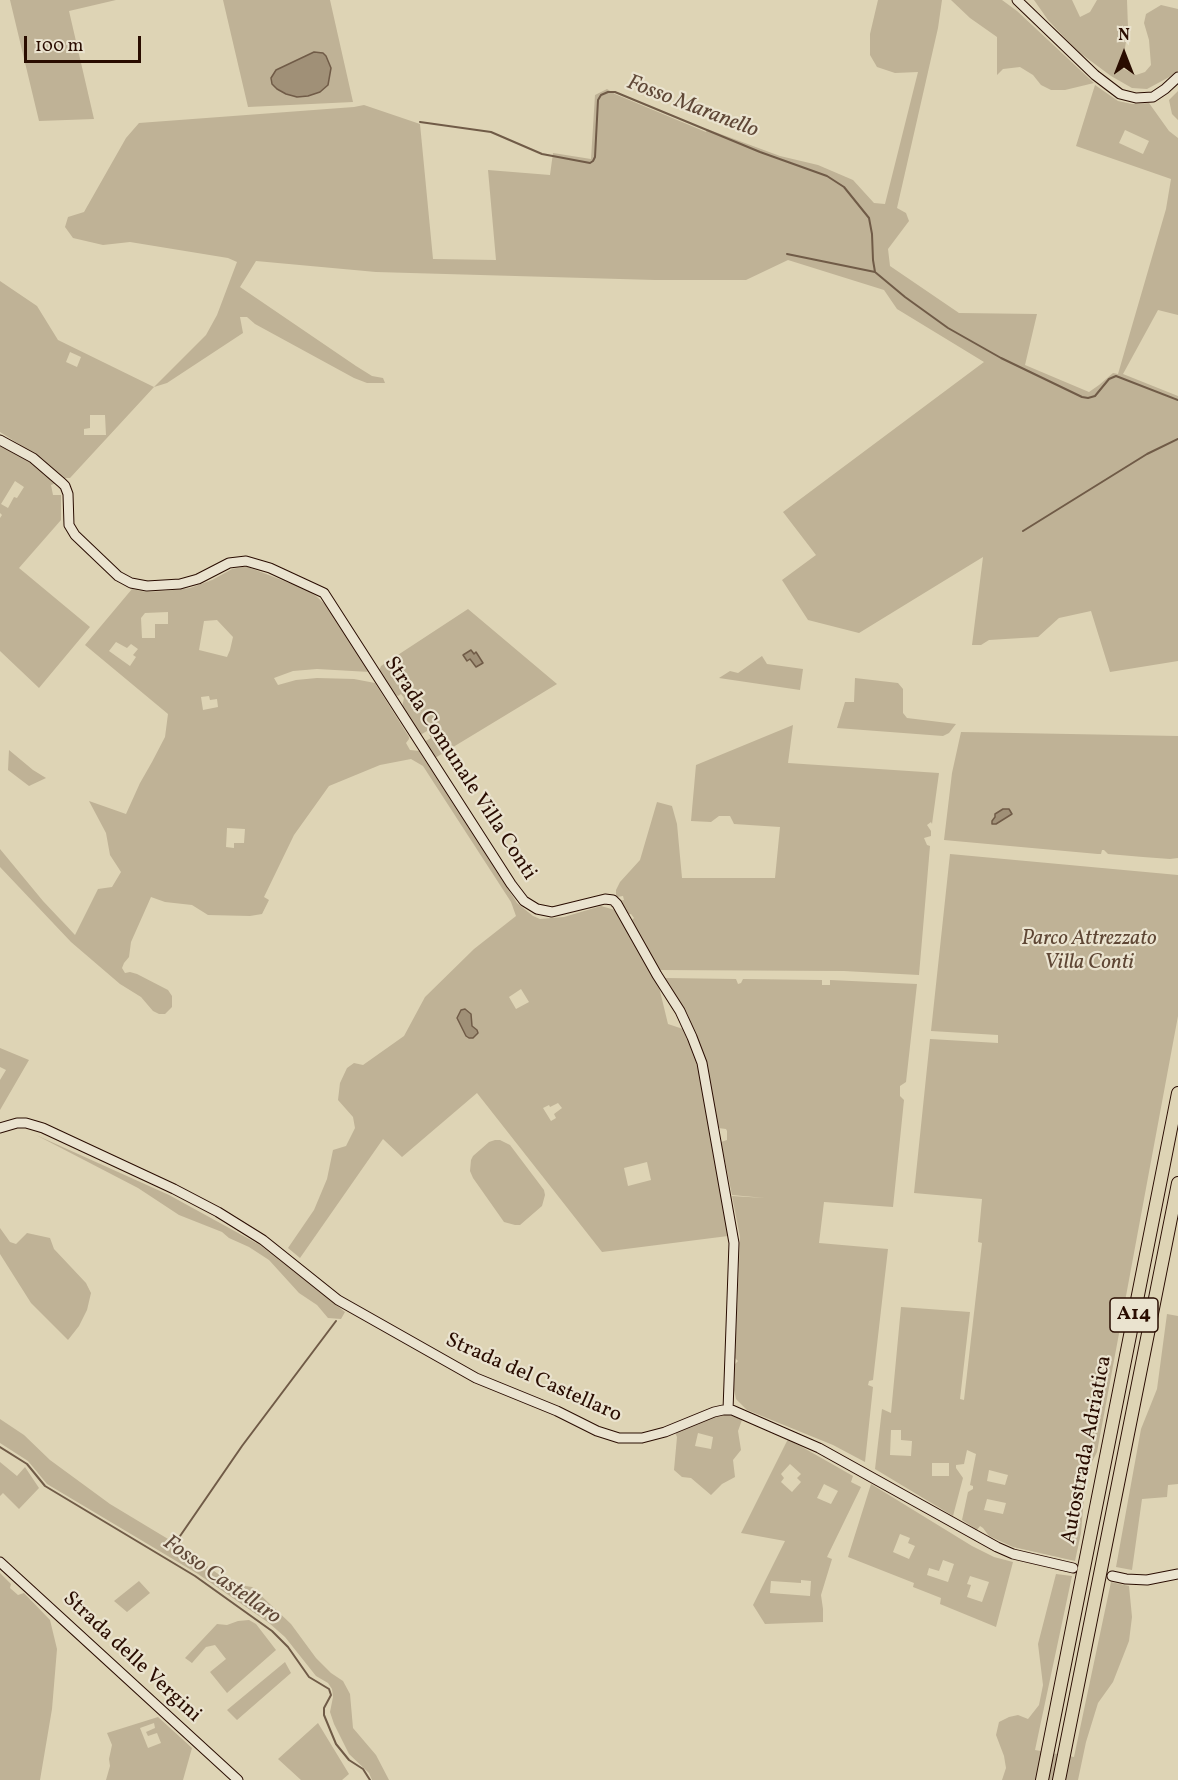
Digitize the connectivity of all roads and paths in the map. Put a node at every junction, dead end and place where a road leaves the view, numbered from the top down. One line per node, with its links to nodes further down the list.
1 (1017, 0): 2 (street)
2 (1178, 77)
3 (0, 440): 7 (street, Strada Comunale Villa Conti)
4 (1178, 1093): 13 (highway, Autostrada Adriatica / A14)
5 (0, 1128): 7 (street, Strada del Castellaro)
6 (1178, 1183): 14 (highway, Autostrada Adriatica / A14)
7 (728, 1410): 9 (street)
8 (0, 1562): 12 (street, Strada delle Vergini)
9 (1073, 1568)
10 (1178, 1574): 11 (street)
11 (1112, 1576)
12 (238, 1780)
13 (1042, 1780)
14 (1059, 1780)

